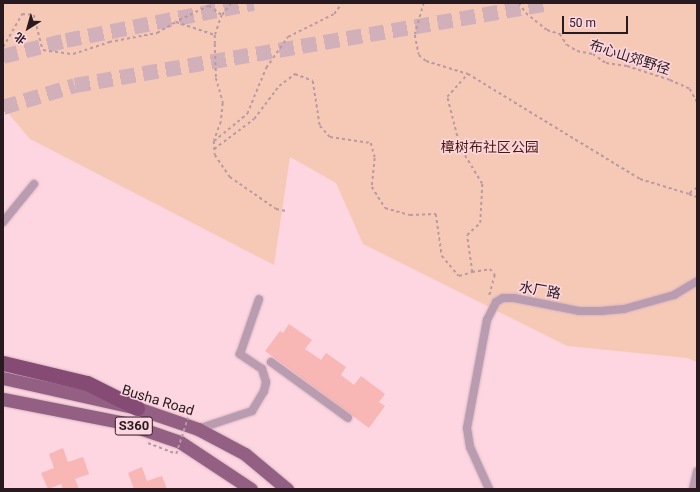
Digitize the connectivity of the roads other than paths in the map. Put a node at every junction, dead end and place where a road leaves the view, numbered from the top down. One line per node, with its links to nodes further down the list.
1 (34, 184): 2 (street)
2 (3, 222)
3 (697, 281): 15 (street, 水厂路)
4 (259, 299): 11 (street)
5 (3, 362): 9 (highway)
6 (271, 362): 10 (street)
7 (3, 378): 9 (main road, Busha Road / S360)
8 (3, 399): 13 (main road, S360)
9 (137, 408): 11 (main road, Busha Road / S360)
10 (348, 418)
11 (198, 429): 14 (main road, Busha Road / S360)
12 (697, 471): 16 (street)
13 (251, 489)
14 (287, 489)
15 (489, 489)
16 (693, 489)

